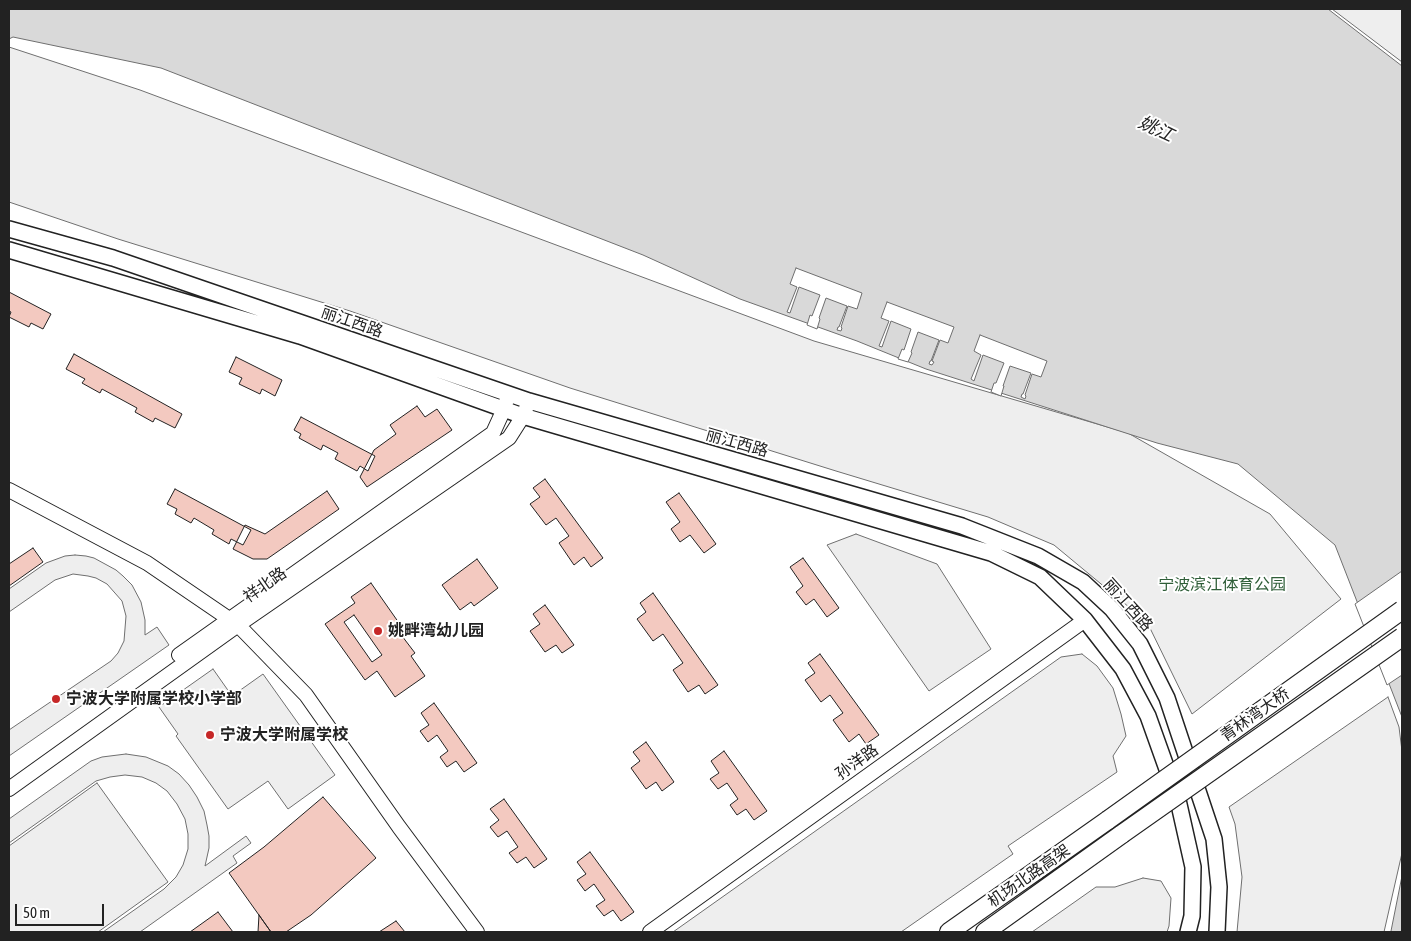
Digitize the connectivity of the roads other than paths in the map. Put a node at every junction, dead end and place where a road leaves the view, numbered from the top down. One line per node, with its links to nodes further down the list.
1 (9, 229): 3 (main road, 丽江西路)
2 (9, 250): 5 (main road, 丽江西路)
3 (508, 394): 4 (main road, 丽江西路); 5 (street, 祥北路)
4 (529, 401): 6 (street, 祥北路); 21 (main road, 丽江西路)
5 (504, 409): 6 (main road, 丽江西路); 10 (street, 祥北路)
6 (523, 416): 9 (main road, 丽江西路); 10 (street, 祥北路)
7 (9, 490): 10 (street)
8 (1402, 610): 14 (highway, 青林湾大桥, bridge)
9 (1085, 620): 17 (street, 孙洋路); 20 (main road, 丽江西路)
10 (233, 622): 12 (street, 祥北路); 13 (street, 祥北路); 16 (street)
11 (1402, 636): 15 (highway, 青林湾大桥, bridge)
12 (9, 779)
13 (9, 789)
14 (1108, 820): 18 (highway, 机场北路高架)
15 (1122, 834): 19 (highway, 机场北路高架)
16 (476, 932)
17 (650, 932)
18 (950, 932)
19 (985, 932)
20 (1188, 932)
21 (1217, 932)

